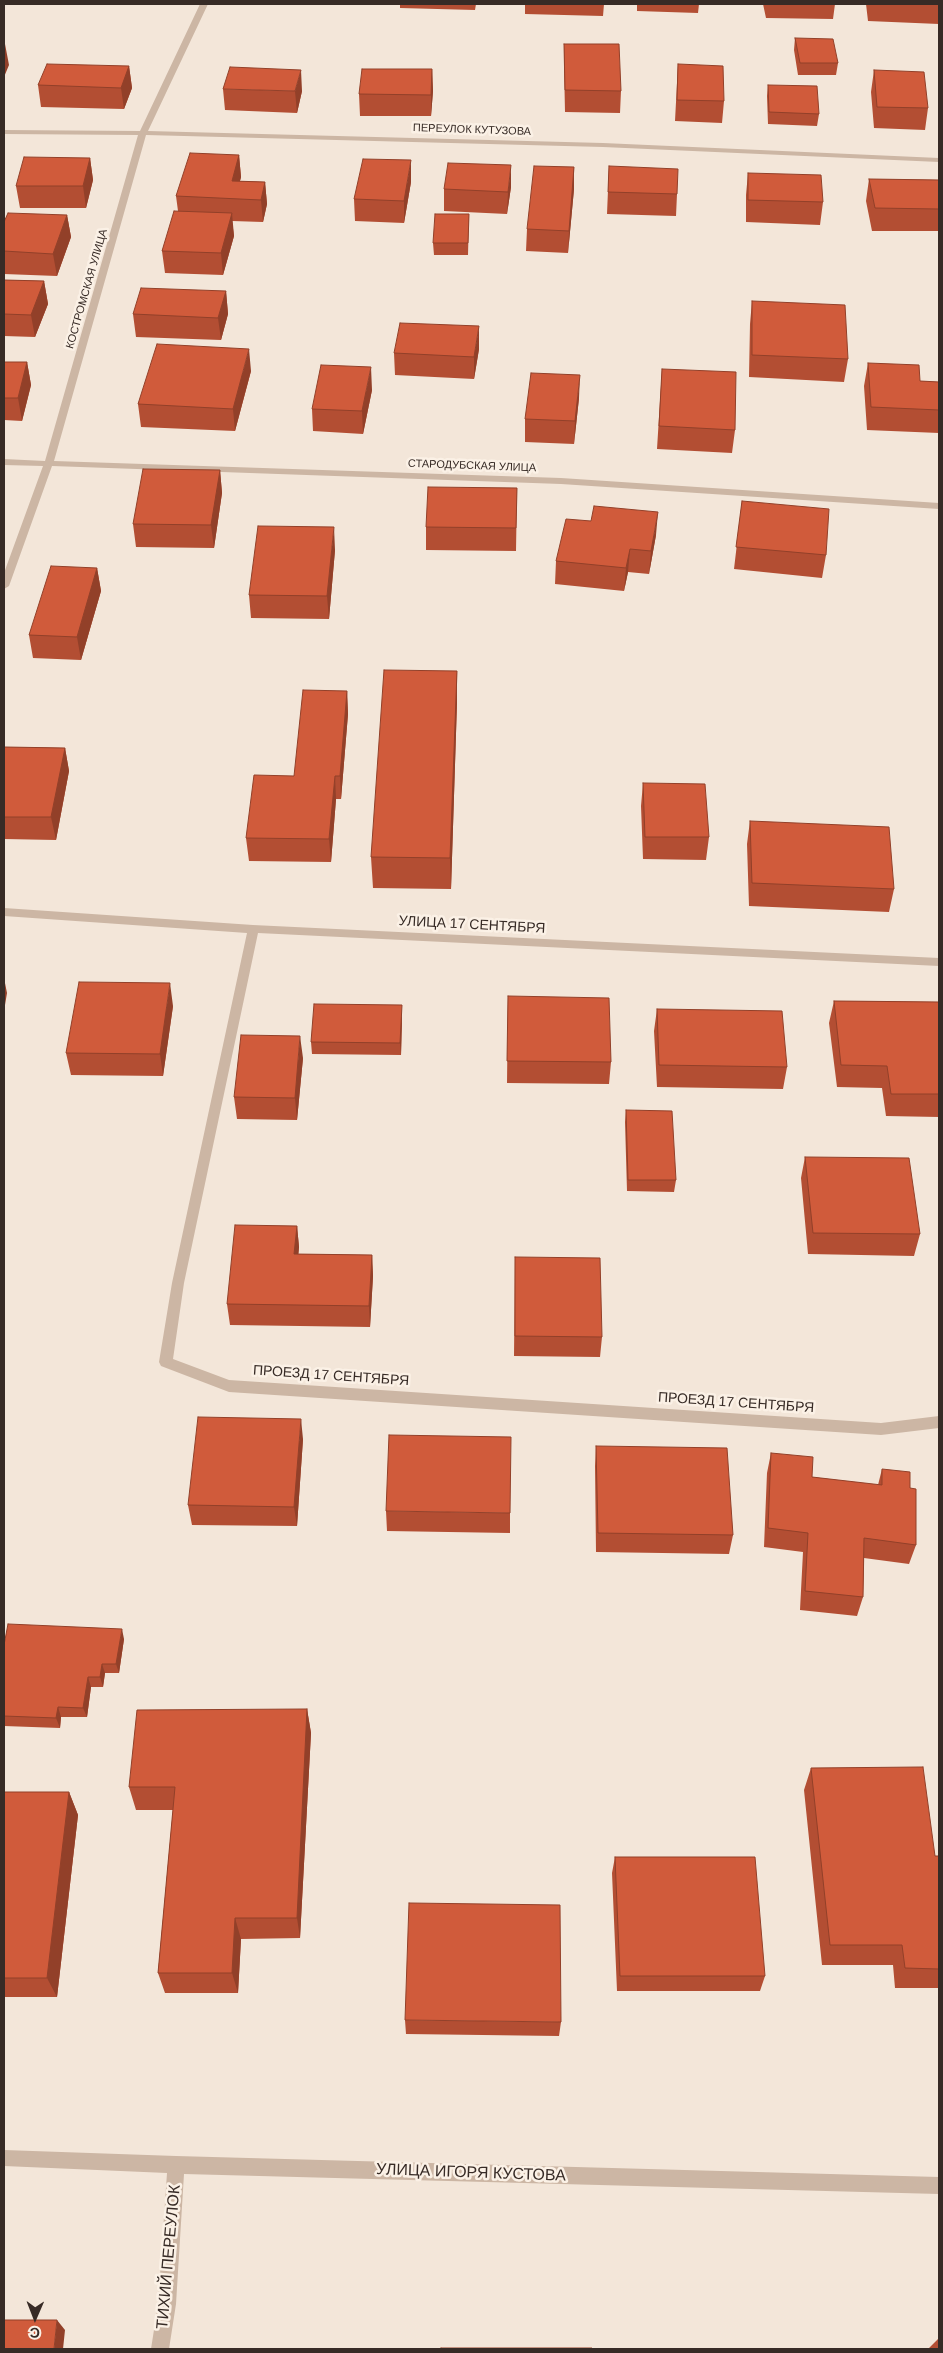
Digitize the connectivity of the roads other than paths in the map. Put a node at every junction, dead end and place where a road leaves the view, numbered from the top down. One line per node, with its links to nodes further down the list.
1 (204, 4): 3 (street, КОСТРОМСКАЯ УЛИЦА)
2 (4, 132): 3 (street, ПЕРЕУЛОК КУТУЗОВА)
3 (143, 133): 4 (street, ПЕРЕУЛОК КУТУЗОВА); 6 (street, КОСТРОМСКАЯ УЛИЦА)
4 (939, 160)
5 (4, 462): 6 (street, СТАРОДУБСКАЯ УЛИЦА)
6 (49, 462): 7 (street, СТАРОДУБСКАЯ УЛИЦА); 8 (street, КОСТРОМСКАЯ УЛИЦА)
7 (939, 506)
8 (4, 586)
9 (4, 912): 10 (street, УЛИЦА 17 СЕНТЯБРЯ)
10 (253, 929): 11 (street, УЛИЦА 17 СЕНТЯБРЯ); 12 (street, ПРОЕЗД 17 СЕНТЯБРЯ)
11 (939, 962)
12 (939, 1422)
13 (4, 2158): 14 (street, УЛИЦА ИГОРЯ КУСТОВА)
14 (176, 2165): 15 (street, УЛИЦА ИГОРЯ КУСТОВА); 16 (street, ТИХИЙ ПЕРЕУЛОК)
15 (939, 2186)
16 (160, 2349)

